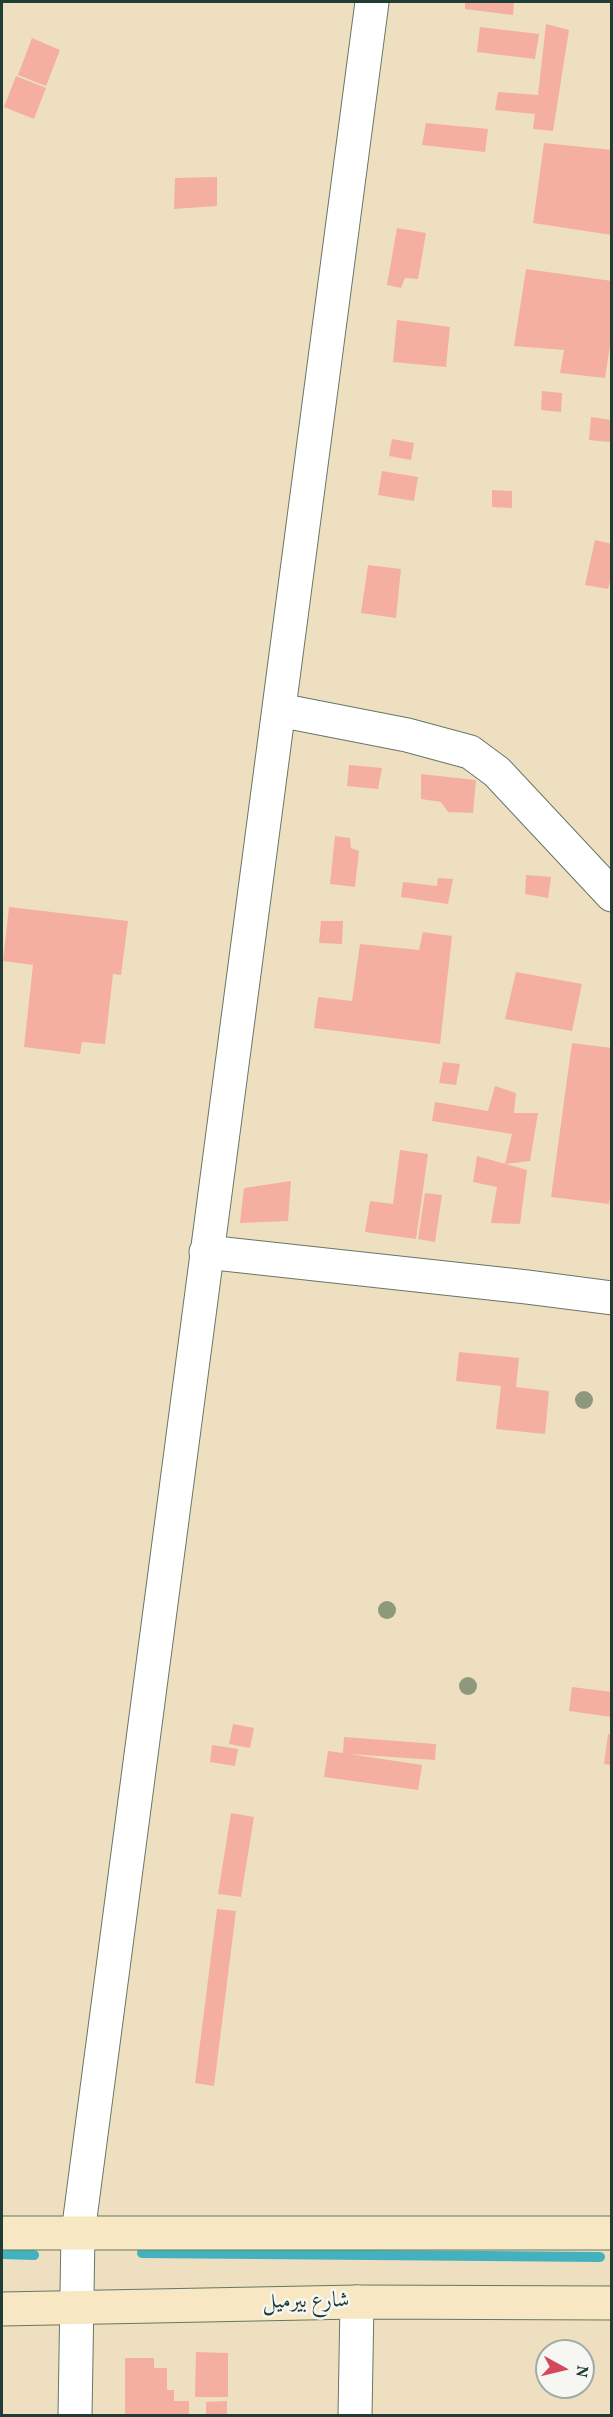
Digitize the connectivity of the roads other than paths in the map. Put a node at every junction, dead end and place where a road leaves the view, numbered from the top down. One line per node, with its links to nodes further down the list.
1 (372, 2): 2 (street)
2 (279, 710): 3 (street); 4 (street)
3 (612, 895)
4 (206, 1252): 5 (street); 8 (street)
5 (612, 1298)
6 (2, 2232): 8 (street, شارع بيرميل)
7 (612, 2233): 8 (street, شارع بيرميل)
8 (77, 2270): 9 (street, شارع بيرميل); 11 (street, شارع بيرميل); 12 (street)
9 (357, 2302): 10 (street, شارع بيرميل); 13 (street)
10 (612, 2303)
11 (2, 2309)
12 (75, 2415)
13 (355, 2415)

